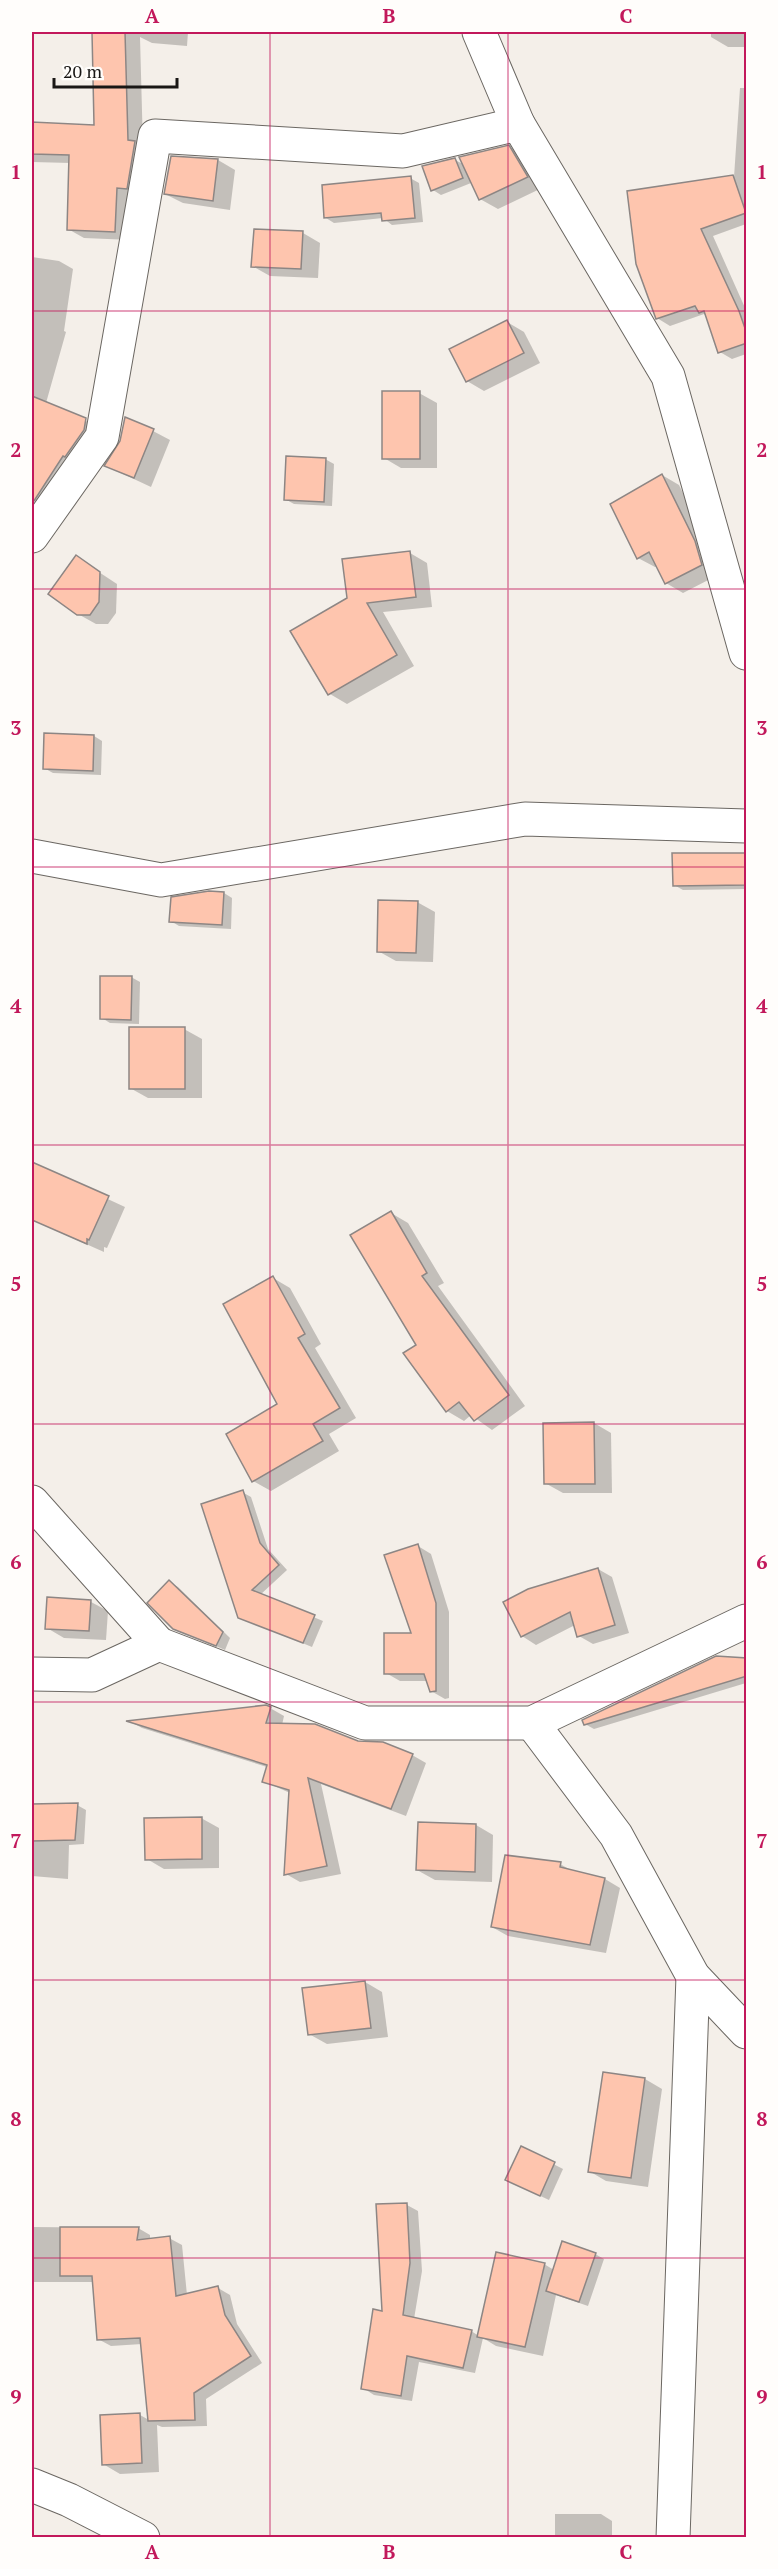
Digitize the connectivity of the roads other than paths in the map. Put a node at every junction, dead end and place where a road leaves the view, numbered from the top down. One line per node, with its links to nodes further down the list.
1 (479, 32): 2 (street)
2 (518, 124): 3 (street); 4 (street)
3 (32, 536)
4 (747, 653)
5 (747, 826): 6 (street)
6 (32, 856)
7 (32, 1502): 9 (street)
8 (747, 1621): 11 (street)
9 (159, 1644): 10 (street); 11 (street)
10 (32, 1674)
11 (532, 1723): 12 (street)
12 (693, 1976): 13 (street); 16 (street)
13 (747, 2032)
14 (32, 2485): 15 (street)
15 (143, 2538)
16 (673, 2538)

